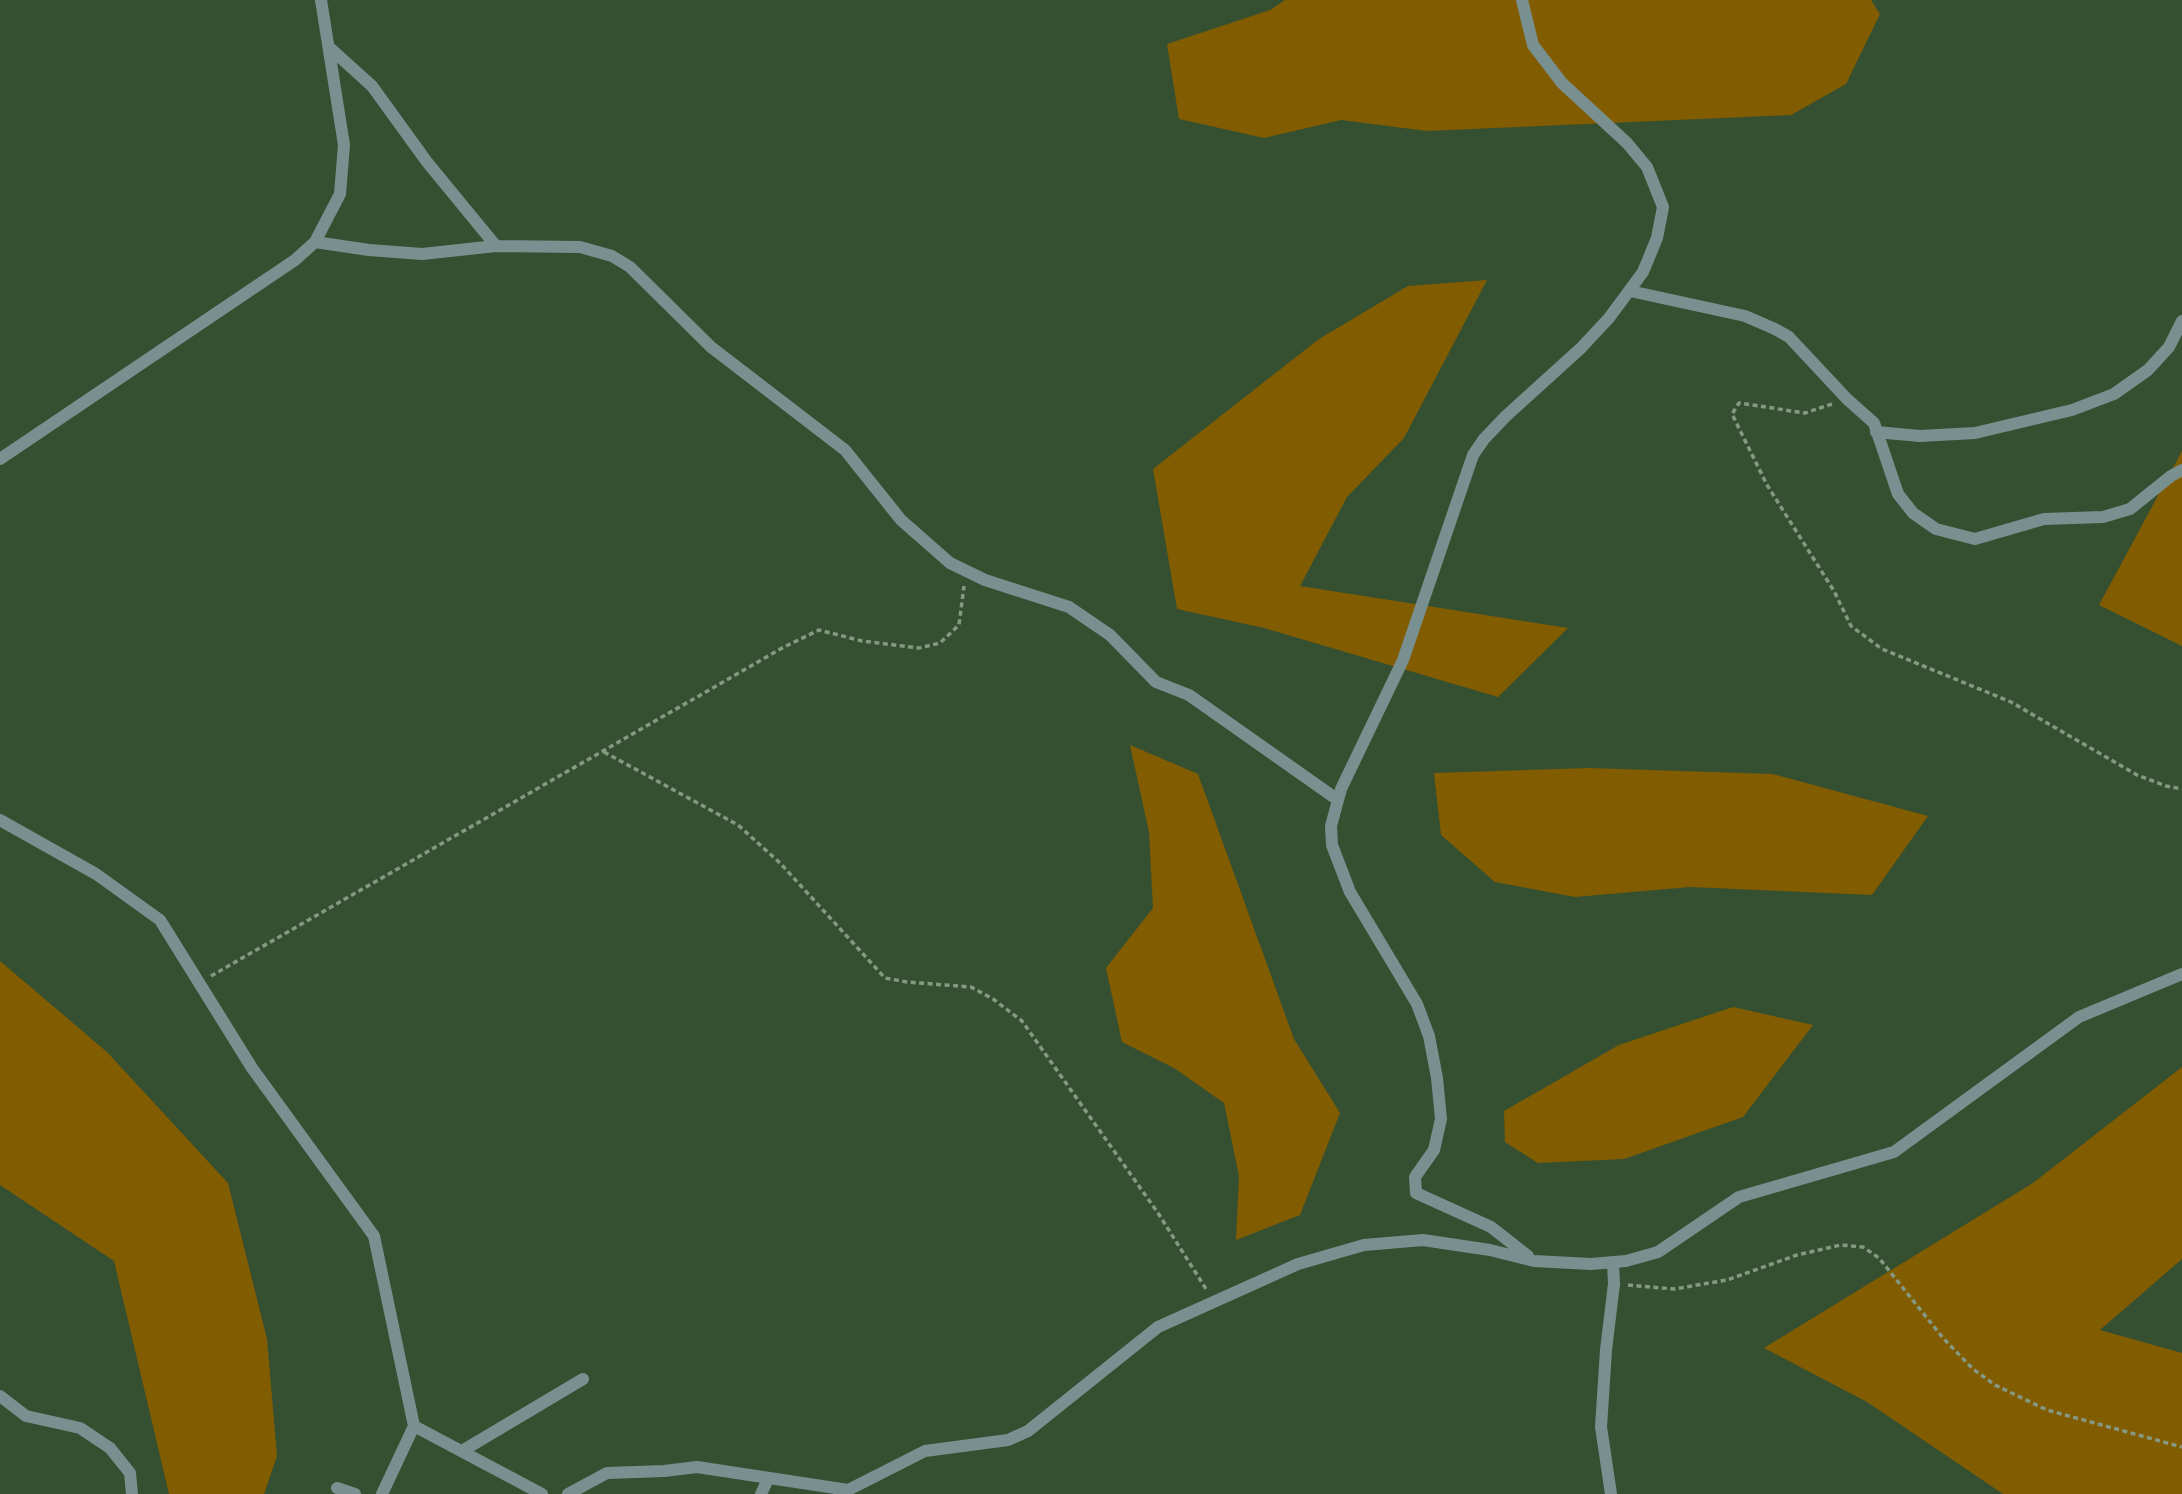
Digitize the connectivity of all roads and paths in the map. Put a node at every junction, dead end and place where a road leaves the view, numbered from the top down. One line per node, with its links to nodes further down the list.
1 (321, 0): 3 (street)
2 (1522, 0): 6 (street)
3 (331, 49): 4 (street); 5 (street)
4 (314, 242): 5 (street); 10 (street)
5 (496, 246): 12 (street)
6 (1630, 291): 8 (street); 15 (street)
7 (2182, 321): 9 (street)
8 (1847, 399): 9 (street); 14 (path)
9 (1876, 432): 11 (street)
10 (0, 460)
11 (2182, 470)
12 (966, 570): 13 (path); 15 (street)
13 (604, 752): 18 (path); 22 (path)
14 (2182, 789)
15 (1338, 800): 19 (street)
16 (0, 820): 18 (street)
17 (2182, 974): 20 (street)
18 (199, 983): 25 (street)
19 (1534, 1261): 20 (street); 22 (street)
20 (1613, 1262): 21 (street)
21 (1614, 1284): 26 (path); 36 (street)
22 (1214, 1302): 28 (street)
23 (583, 1379): 27 (street)
24 (0, 1396): 30 (street)
25 (414, 1426): 27 (street); 32 (street)
26 (2182, 1447)
27 (462, 1451): 33 (street)
28 (768, 1479): 34 (street); 35 (street)
29 (337, 1488): 31 (street)
30 (132, 1494)
31 (355, 1494)
32 (382, 1494)
33 (542, 1494)
34 (568, 1494)
35 (761, 1494)
36 (1611, 1494)

